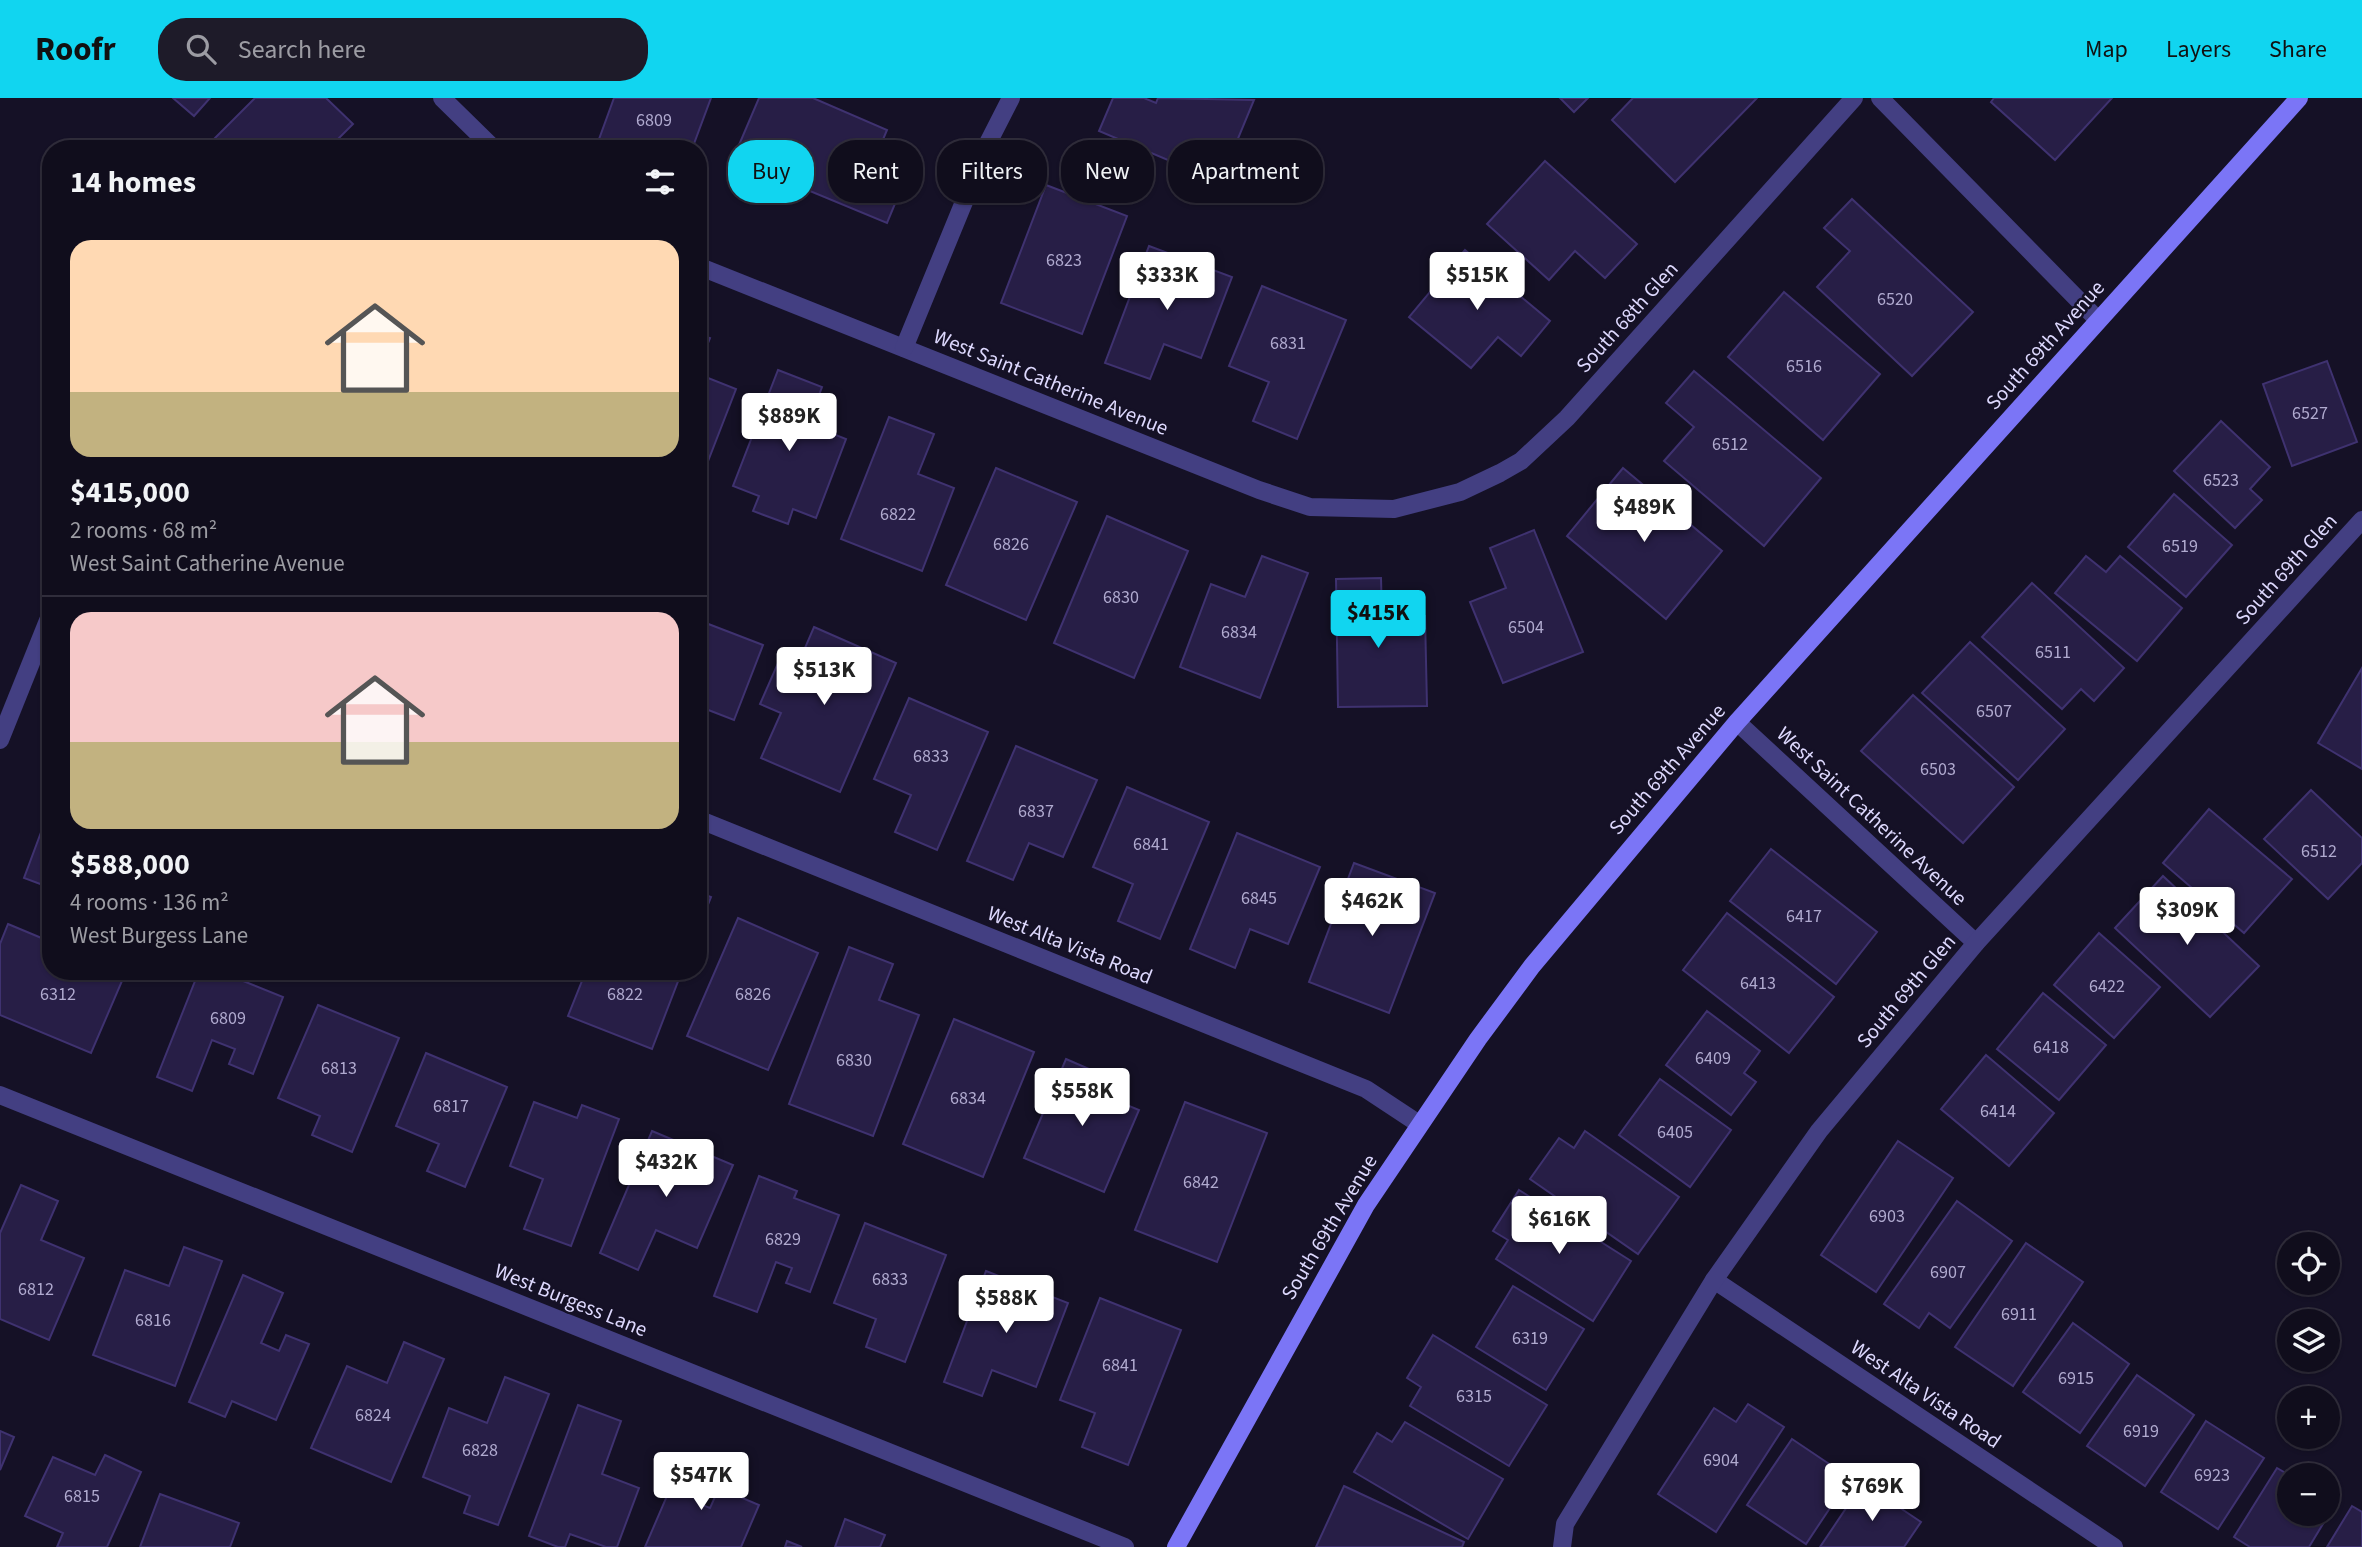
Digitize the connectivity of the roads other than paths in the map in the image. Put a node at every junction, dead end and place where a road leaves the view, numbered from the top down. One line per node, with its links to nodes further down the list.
1 (442, 98): 6 (street)
2 (1011, 98): 9 (street)
3 (1854, 98): 10 (street, South 68th Glen)
4 (1880, 98): 8 (street)
5 (2299, 98): 8 (street, South 69th Avenue)
6 (485, 140)
7 (707, 270): 9 (street, West Saint Catherine Avenue)
8 (2098, 320): 13 (street, South 69th Avenue)
9 (904, 348): 10 (street, West Saint Catherine Avenue)
10 (1394, 509)
11 (2362, 520): 16 (street, South 69th Glen)
12 (42, 635): 14 (street)
13 (1737, 722): 16 (street, West Saint Catherine Avenue); 18 (street, South 69th Avenue)
14 (0, 740)
15 (707, 823): 18 (street, West Alta Vista Road)
16 (1976, 943): 19 (street, South 69th Glen)
17 (0, 1095): 20 (street, West Burgess Lane)
18 (1419, 1124): 21 (street, South 69th Avenue)
19 (1714, 1280): 22 (street, South 69th Glen); 23 (street, West Alta Vista Road)
20 (1125, 1547)
21 (1176, 1547)
22 (1562, 1547)
23 (2114, 1547)

